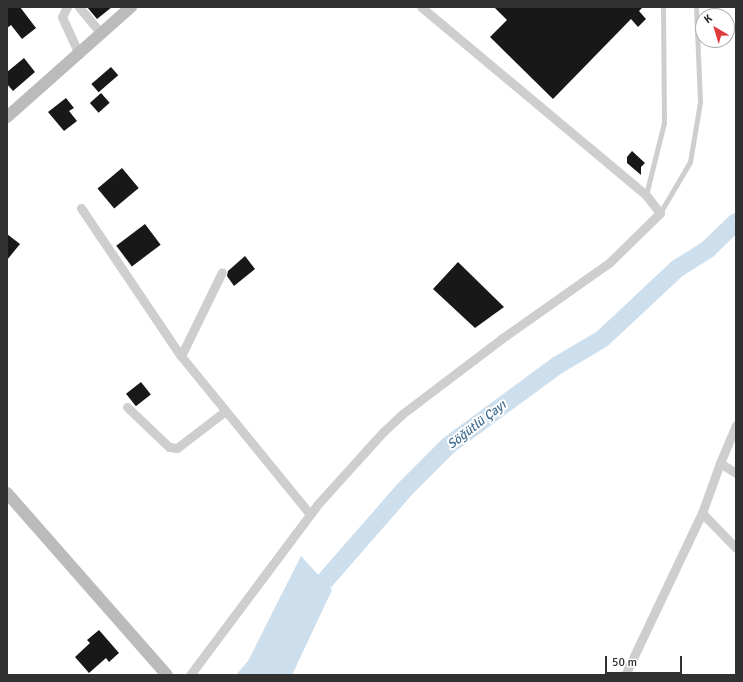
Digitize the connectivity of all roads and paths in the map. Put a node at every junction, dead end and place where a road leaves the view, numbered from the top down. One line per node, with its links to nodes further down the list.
1 (67, 7): 8 (street)
2 (79, 7): 7 (street)
3 (131, 7): 7 (main road)
4 (421, 7): 10 (street)
5 (663, 7): 10 (lane)
6 (696, 7): 12 (lane)
7 (101, 33): 8 (main road)
8 (78, 54): 9 (main road)
9 (7, 117)
10 (646, 195): 12 (street)
11 (81, 208): 14 (street)
12 (660, 213): 22 (street)
13 (222, 272): 14 (street)
14 (181, 356): 16 (street)
15 (127, 407): 16 (street)
16 (224, 412): 22 (street)
17 (736, 425): 18 (street)
18 (720, 463): 19 (street); 21 (street)
19 (736, 473)
20 (7, 493): 24 (main road)
21 (702, 513): 23 (street); 26 (street)
22 (310, 514): 25 (street)
23 (736, 548)
24 (167, 675)
25 (190, 675)
26 (625, 675)

